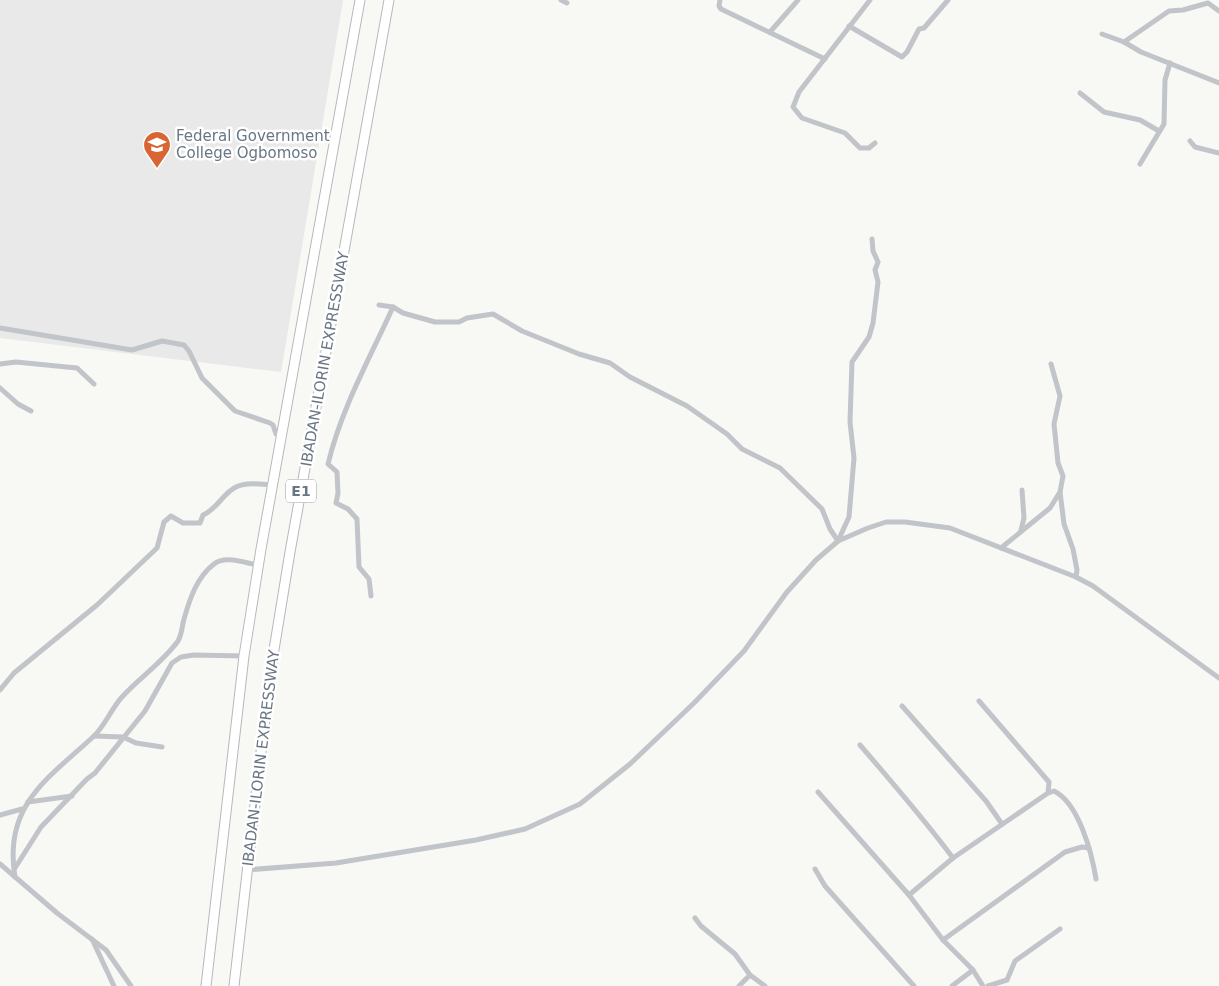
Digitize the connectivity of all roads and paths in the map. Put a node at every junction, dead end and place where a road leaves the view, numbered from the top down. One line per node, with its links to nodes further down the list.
1 (360, 0): 32 (highway, IBADAN-ILORIN EXPRESSWAY / E1)
2 (389, 0): 63 (highway, IBADAN-ILORIN EXPRESSWAY / E1)
3 (561, 0): 8 (street)
4 (720, 0): 11 (street)
5 (798, 0): 11 (street)
6 (870, 0): 10 (street)
7 (948, 0): 10 (street)
8 (567, 3)
9 (1219, 11): 13 (street)
10 (849, 26): 14 (street)
11 (770, 32): 14 (street)
12 (1102, 34): 13 (street)
13 (1124, 42): 15 (street)
14 (825, 58): 20 (street)
15 (1170, 63): 16 (street); 18 (street)
16 (1219, 83)
17 (1080, 93): 18 (street)
18 (1158, 131): 22 (street)
19 (1190, 141): 21 (street)
20 (875, 142)
21 (1219, 153)
22 (1140, 164)
23 (872, 239): 37 (street)
24 (379, 305): 25 (street)
25 (393, 307): 37 (street); 41 (street)
26 (0, 328): 32 (street)
27 (0, 364): 29 (street)
28 (1051, 364): 35 (street)
29 (94, 384)
30 (0, 388): 31 (street)
31 (30, 411)
32 (281, 436): 33 (highway, IBADAN-ILORIN EXPRESSWAY / E1)
33 (272, 485): 39 (highway, IBADAN-ILORIN EXPRESSWAY / E1); 44 (street)
34 (1022, 490): 36 (street)
35 (1060, 492): 36 (street); 40 (street)
36 (1021, 530): 38 (street)
37 (838, 541): 38 (street); 63 (street)
38 (1001, 548): 40 (street)
39 (258, 565): 42 (highway, IBADAN-ILORIN EXPRESSWAY / E1); 47 (street)
40 (1076, 577): 43 (street)
41 (371, 596)
42 (244, 656): 48 (street); 75 (highway, IBADAN-ILORIN EXPRESSWAY / E1)
43 (1219, 678)
44 (0, 690)
45 (979, 701): 52 (street)
46 (902, 706): 57 (street)
47 (94, 736): 48 (street); 54 (street)
48 (124, 737): 50 (street); 53 (street)
49 (860, 745): 59 (street)
50 (162, 747)
51 (818, 792): 66 (street)
52 (1048, 793): 57 (street); 58 (street)
53 (72, 796): 54 (street); 62 (street)
54 (28, 802): 55 (street)
55 (22, 809): 56 (street); 62 (street)
56 (0, 815)
57 (1002, 824): 59 (street)
58 (1090, 848): 65 (street); 70 (street)
59 (953, 858): 66 (street)
60 (0, 864): 64 (street)
61 (815, 869): 79 (street)
62 (14, 870): 64 (street)
63 (246, 870): 76 (highway, IBADAN-ILORIN EXPRESSWAY / E1)
64 (15, 876): 69 (street)
65 (1096, 879)
66 (909, 895): 70 (street)
67 (695, 918): 72 (street)
68 (1060, 929): 82 (street)
69 (90, 935): 73 (street); 74 (street)
70 (944, 940): 71 (street)
71 (973, 970): 80 (street); 81 (street)
72 (750, 975): 77 (street); 78 (street)
73 (114, 986)
74 (131, 986)
75 (206, 986)
76 (234, 986)
77 (739, 986)
78 (765, 986)
79 (914, 986)
80 (952, 986)
81 (983, 986)
82 (988, 986)

